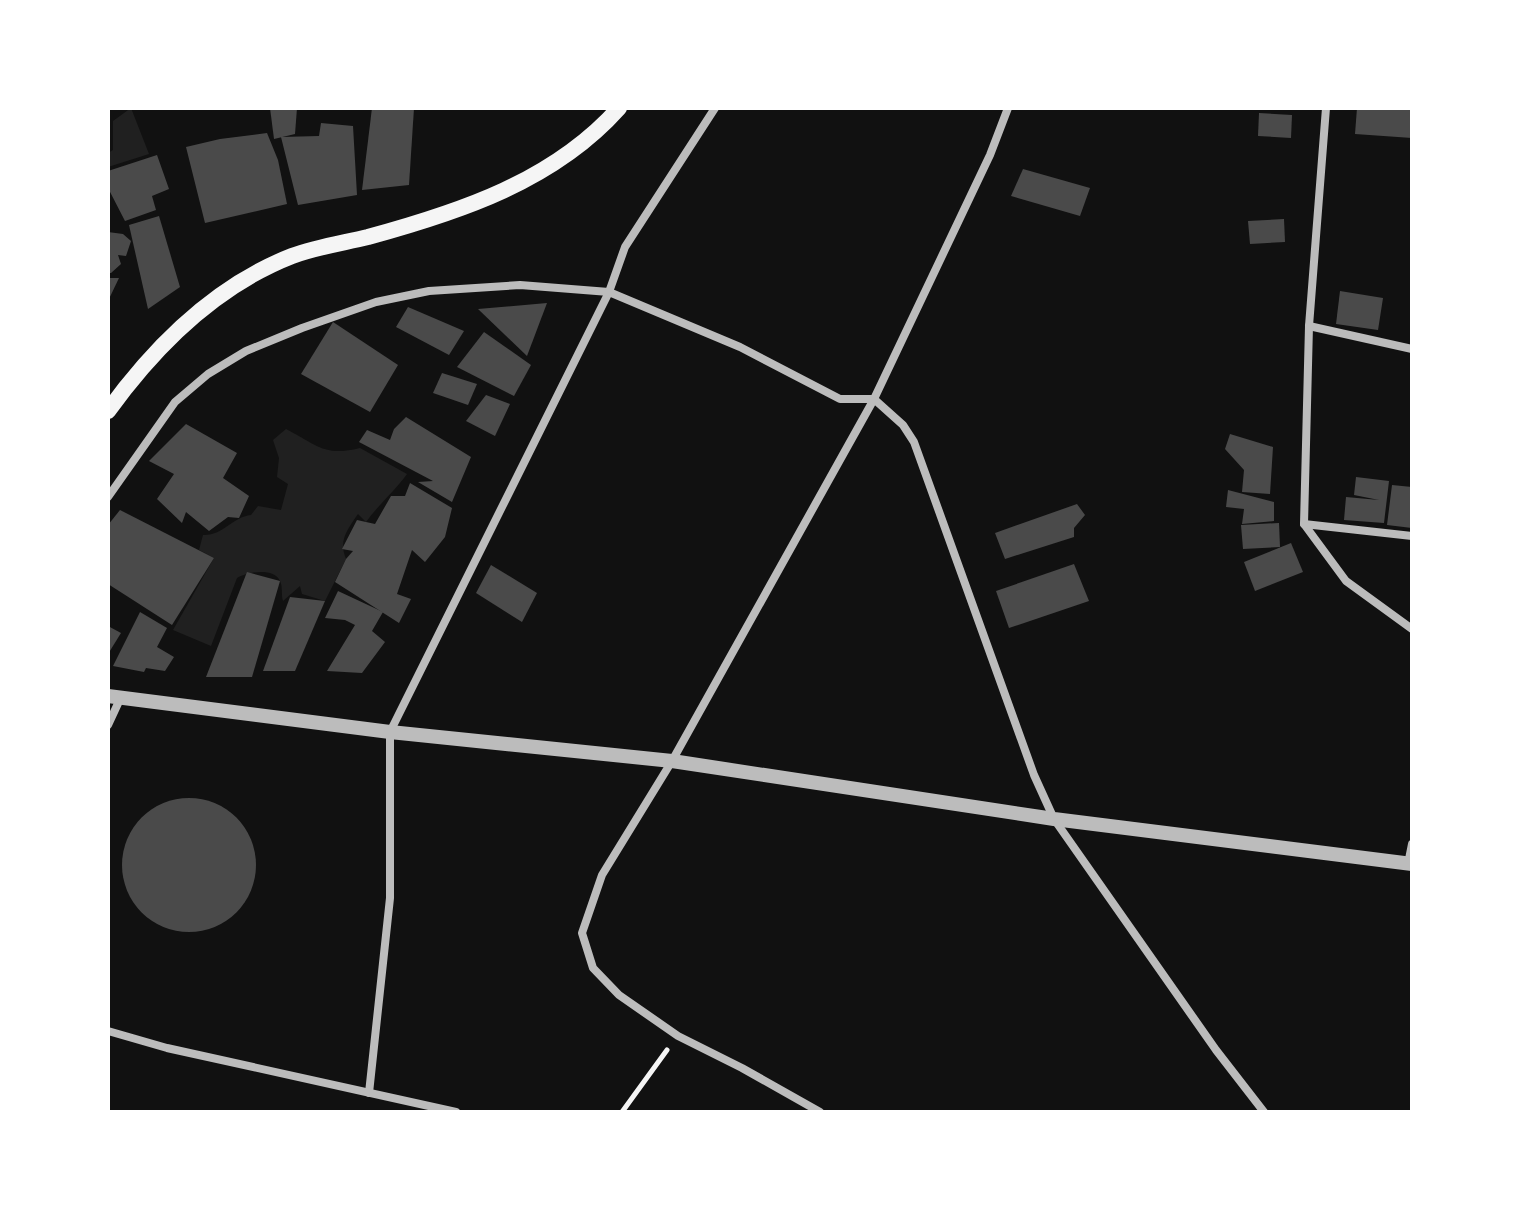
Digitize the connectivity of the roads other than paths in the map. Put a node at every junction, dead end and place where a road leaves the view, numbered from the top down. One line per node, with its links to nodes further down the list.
1 (619, 108): 8 (main road)
2 (715, 108): 5 (street)
3 (1008, 108): 9 (street)
4 (1326, 108): 6 (street)
5 (609, 292): 9 (street); 11 (street); 17 (street)
6 (1309, 326): 7 (street); 12 (street)
7 (1412, 349)
8 (114, 395): 10 (main road)
9 (874, 399): 18 (street); 19 (street)
10 (108, 411)
11 (108, 497)
12 (1304, 524): 13 (street); 14 (street)
13 (1412, 536)
14 (1412, 629)
15 (114, 696): 16 (street); 17 (street)
16 (108, 725)
17 (390, 732): 18 (street); 23 (street)
18 (672, 761): 19 (street); 25 (street)
19 (1054, 819): 21 (street); 26 (street)
20 (1412, 844): 21 (street)
21 (1410, 864)
22 (108, 1031): 23 (street)
23 (369, 1093): 24 (street)
24 (456, 1112)
25 (820, 1112)
26 (1264, 1112)

